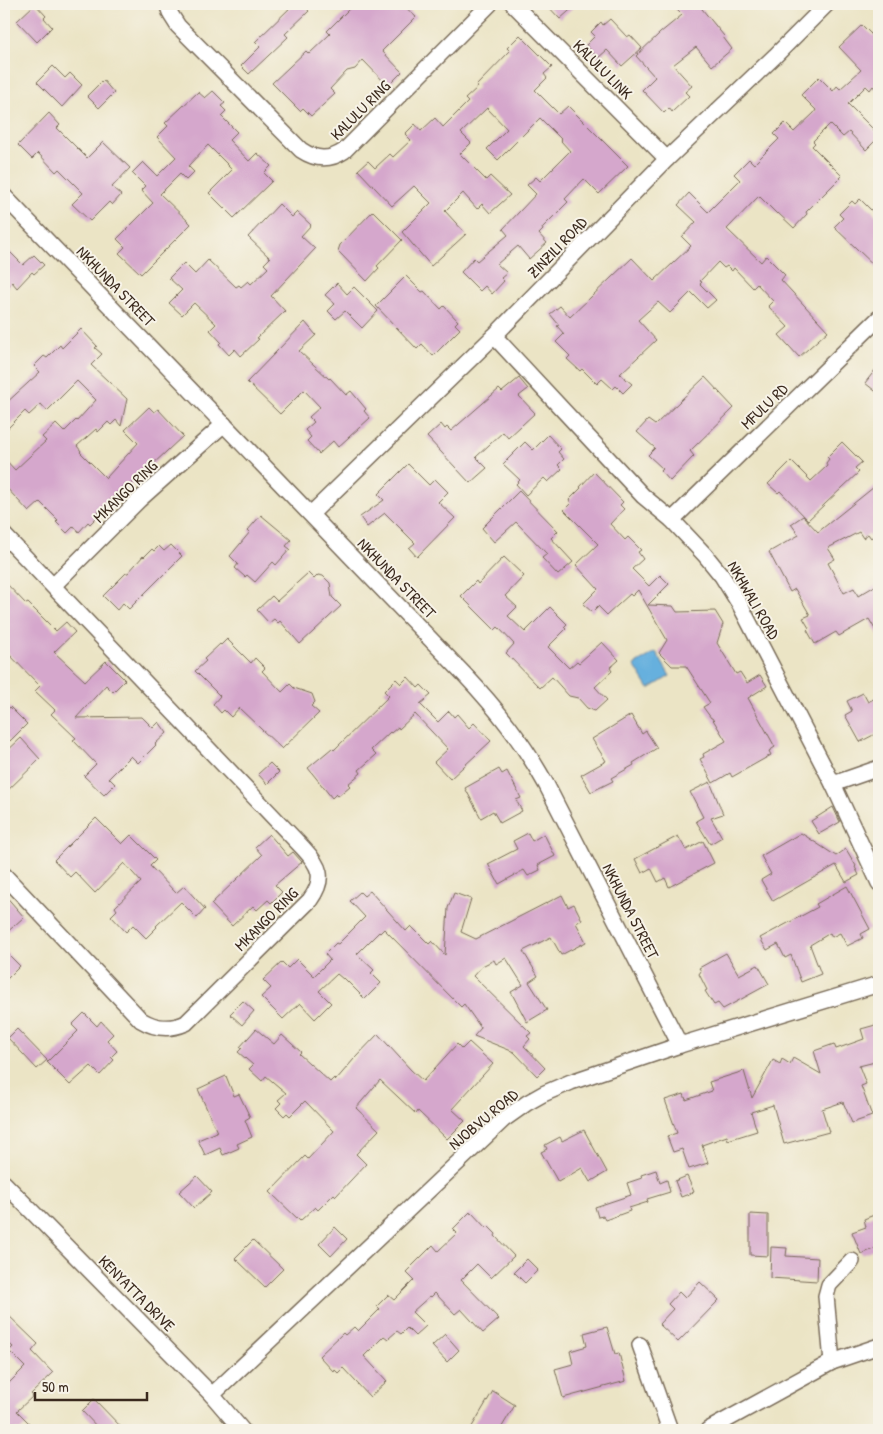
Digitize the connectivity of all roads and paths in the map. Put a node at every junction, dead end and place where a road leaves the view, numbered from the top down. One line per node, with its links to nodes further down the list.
1 (167, 4): 2 (street, KALULU RING)
2 (490, 4)
3 (513, 4): 5 (street, KALULU LINK)
4 (827, 4): 5 (street, ZINZILI ROAD)
5 (667, 159): 8 (street, ZINZILI ROAD)
6 (4, 196): 9 (street, NKHUNDA STREET)
7 (879, 318): 11 (street, MFULU RD)
8 (494, 336): 10 (street, ZINZILI ROAD); 11 (street, NKHWALI ROAD)
9 (224, 424): 10 (street, NKHUNDA STREET); 13 (street, MKANGO RING)
10 (312, 514): 19 (street, NKHUNDA STREET)
11 (672, 520): 15 (street, NKHWALI ROAD)
12 (4, 535): 13 (street, MKANGO RING)
13 (53, 586): 16 (street, MKANGO RING)
14 (879, 768): 15 (street)
15 (833, 784): 17 (street, NKHWALI ROAD)
16 (4, 875)
17 (879, 883)
18 (879, 984): 19 (street, NJOBVU ROAD)
19 (680, 1046): 25 (street, NJOBVU ROAD)
20 (4, 1183): 25 (street, KENYATTA DRIVE)
21 (852, 1260): 24 (street)
22 (640, 1344): 27 (street)
23 (879, 1346): 24 (street)
24 (832, 1362): 28 (street)
25 (212, 1395): 26 (street, KENYATTA DRIVE)
26 (242, 1430)
27 (670, 1430)
28 (708, 1430)

